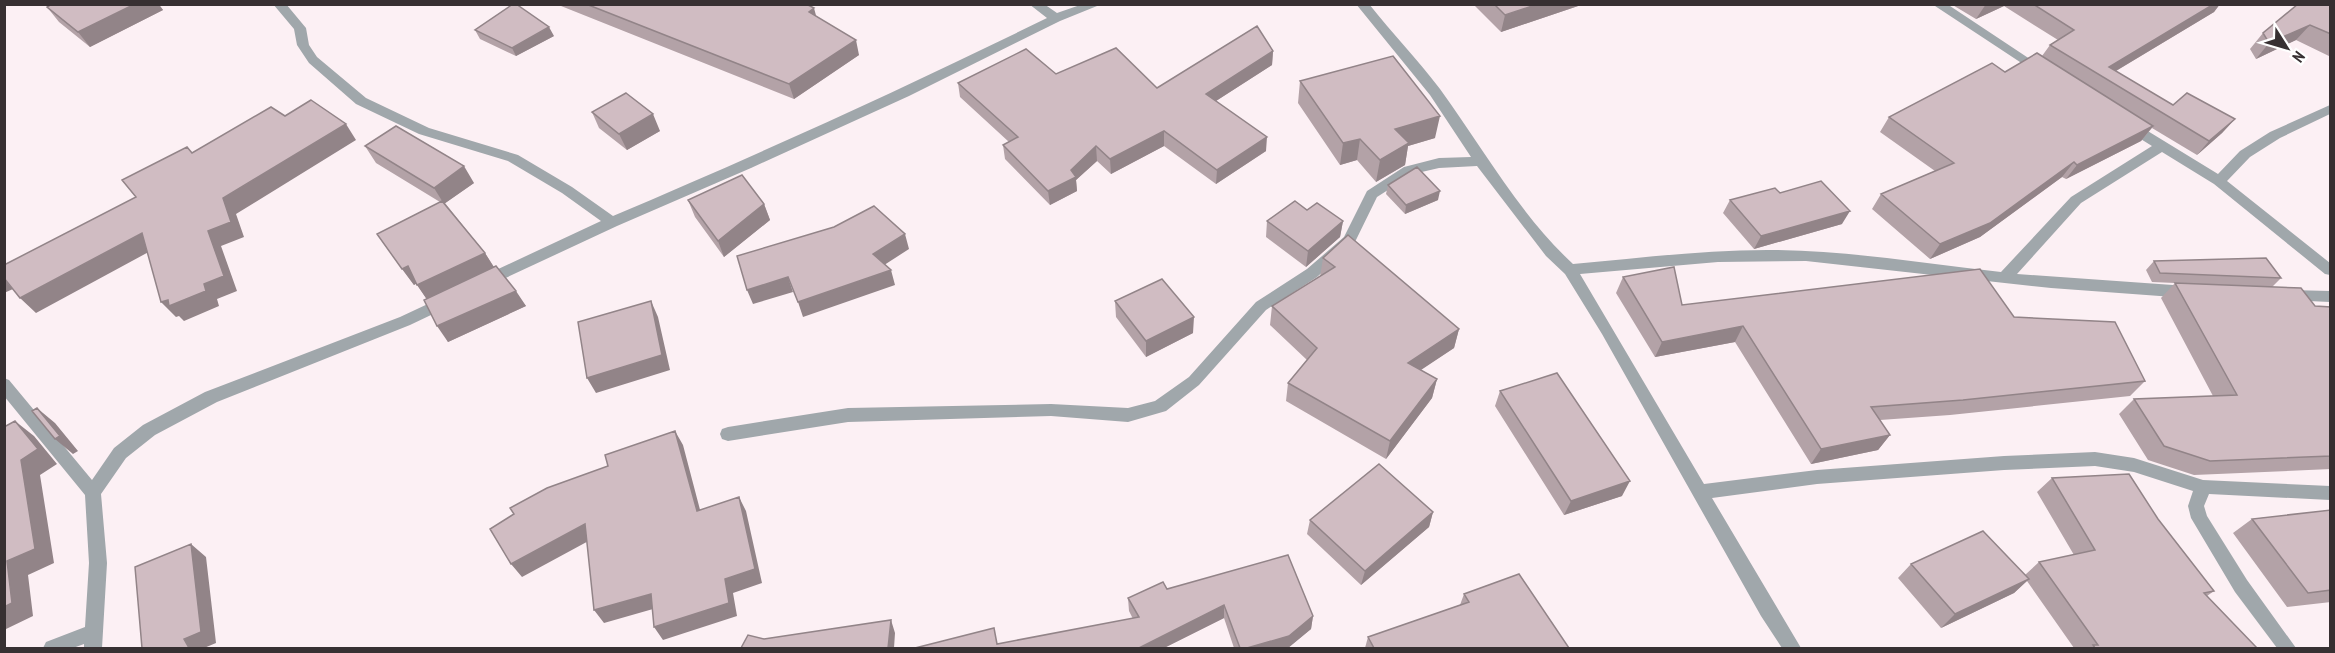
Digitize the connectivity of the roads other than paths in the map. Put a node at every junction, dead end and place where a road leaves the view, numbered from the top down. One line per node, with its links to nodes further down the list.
1 (279, 4): 13 (street)
2 (1035, 4): 6 (street)
3 (1096, 4): 6 (street)
4 (1362, 4): 11 (street)
5 (1938, 4): 7 (street)
6 (1056, 18): 13 (street)
7 (2058, 81)
8 (2331, 109): 12 (street)
9 (2115, 116): 10 (street)
10 (2162, 146): 12 (street); 16 (street)
11 (1481, 160): 14 (street); 21 (street)
12 (2219, 181): 15 (street)
13 (612, 222): 24 (street)
14 (1570, 270): 16 (street); 23 (street)
15 (2331, 270)
16 (2004, 278): 17 (street)
17 (2199, 292)
18 (2276, 295): 19 (street)
19 (2331, 297)
20 (4, 384): 24 (street)
21 (728, 434)
22 (2203, 487): 23 (street); 25 (street); 29 (street)
23 (1701, 492): 28 (street)
24 (93, 493): 26 (street)
25 (2331, 493)
26 (93, 640): 27 (street)
27 (52, 648)
28 (1792, 648)
29 (2287, 648)

